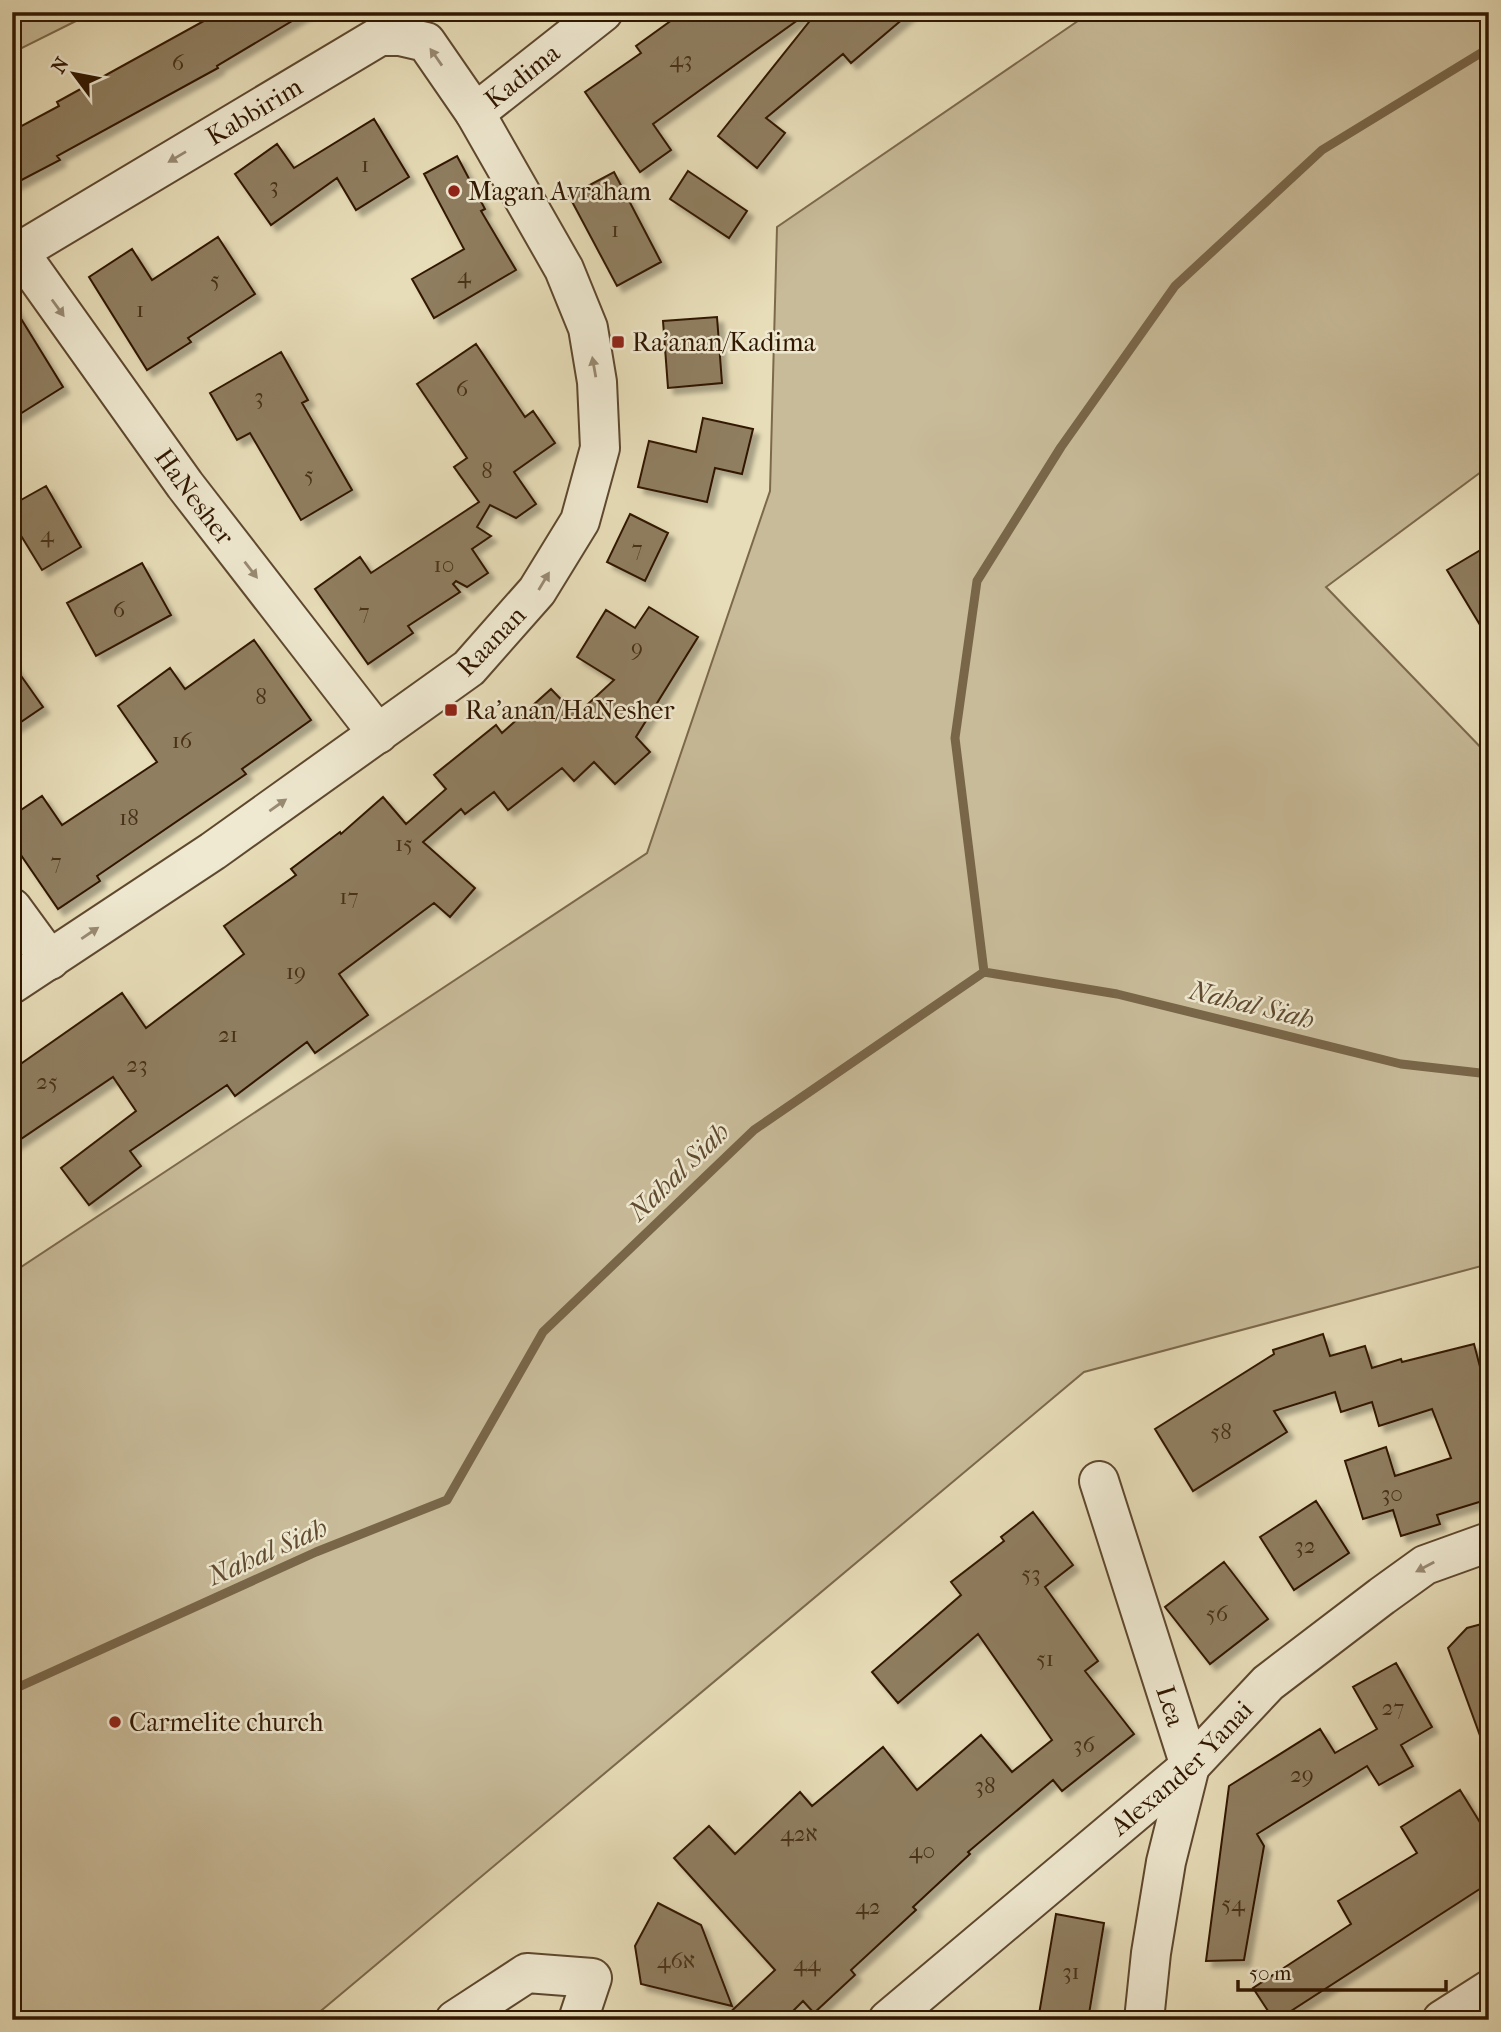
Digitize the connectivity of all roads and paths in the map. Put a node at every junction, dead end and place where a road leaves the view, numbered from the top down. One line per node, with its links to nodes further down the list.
1 (603, 12): 2 (street, Kadima)
2 (475, 113): 3 (street, Kabbirim, one-way to 3); 4 (street, Raanan, one-way to 2)
3 (15, 254): 4 (street, HaNesher, one-way to 4)
4 (378, 734): 6 (street, Raanan, one-way to 4)
5 (12, 908): 6 (street)
6 (50, 960): 7 (street, Raanan)
7 (12, 984)
8 (1098, 1481): 10 (street, Lea)
9 (1489, 1542): 10 (street, Alexander Yanai, one-way to 10)
10 (1189, 1766): 14 (street, Alexander Yanai); 15 (street)
11 (1489, 1990): 16 (street)
12 (455, 2020): 13 (street)
13 (578, 2020)
14 (888, 2020)
15 (1144, 2020)
16 (1443, 2020)

